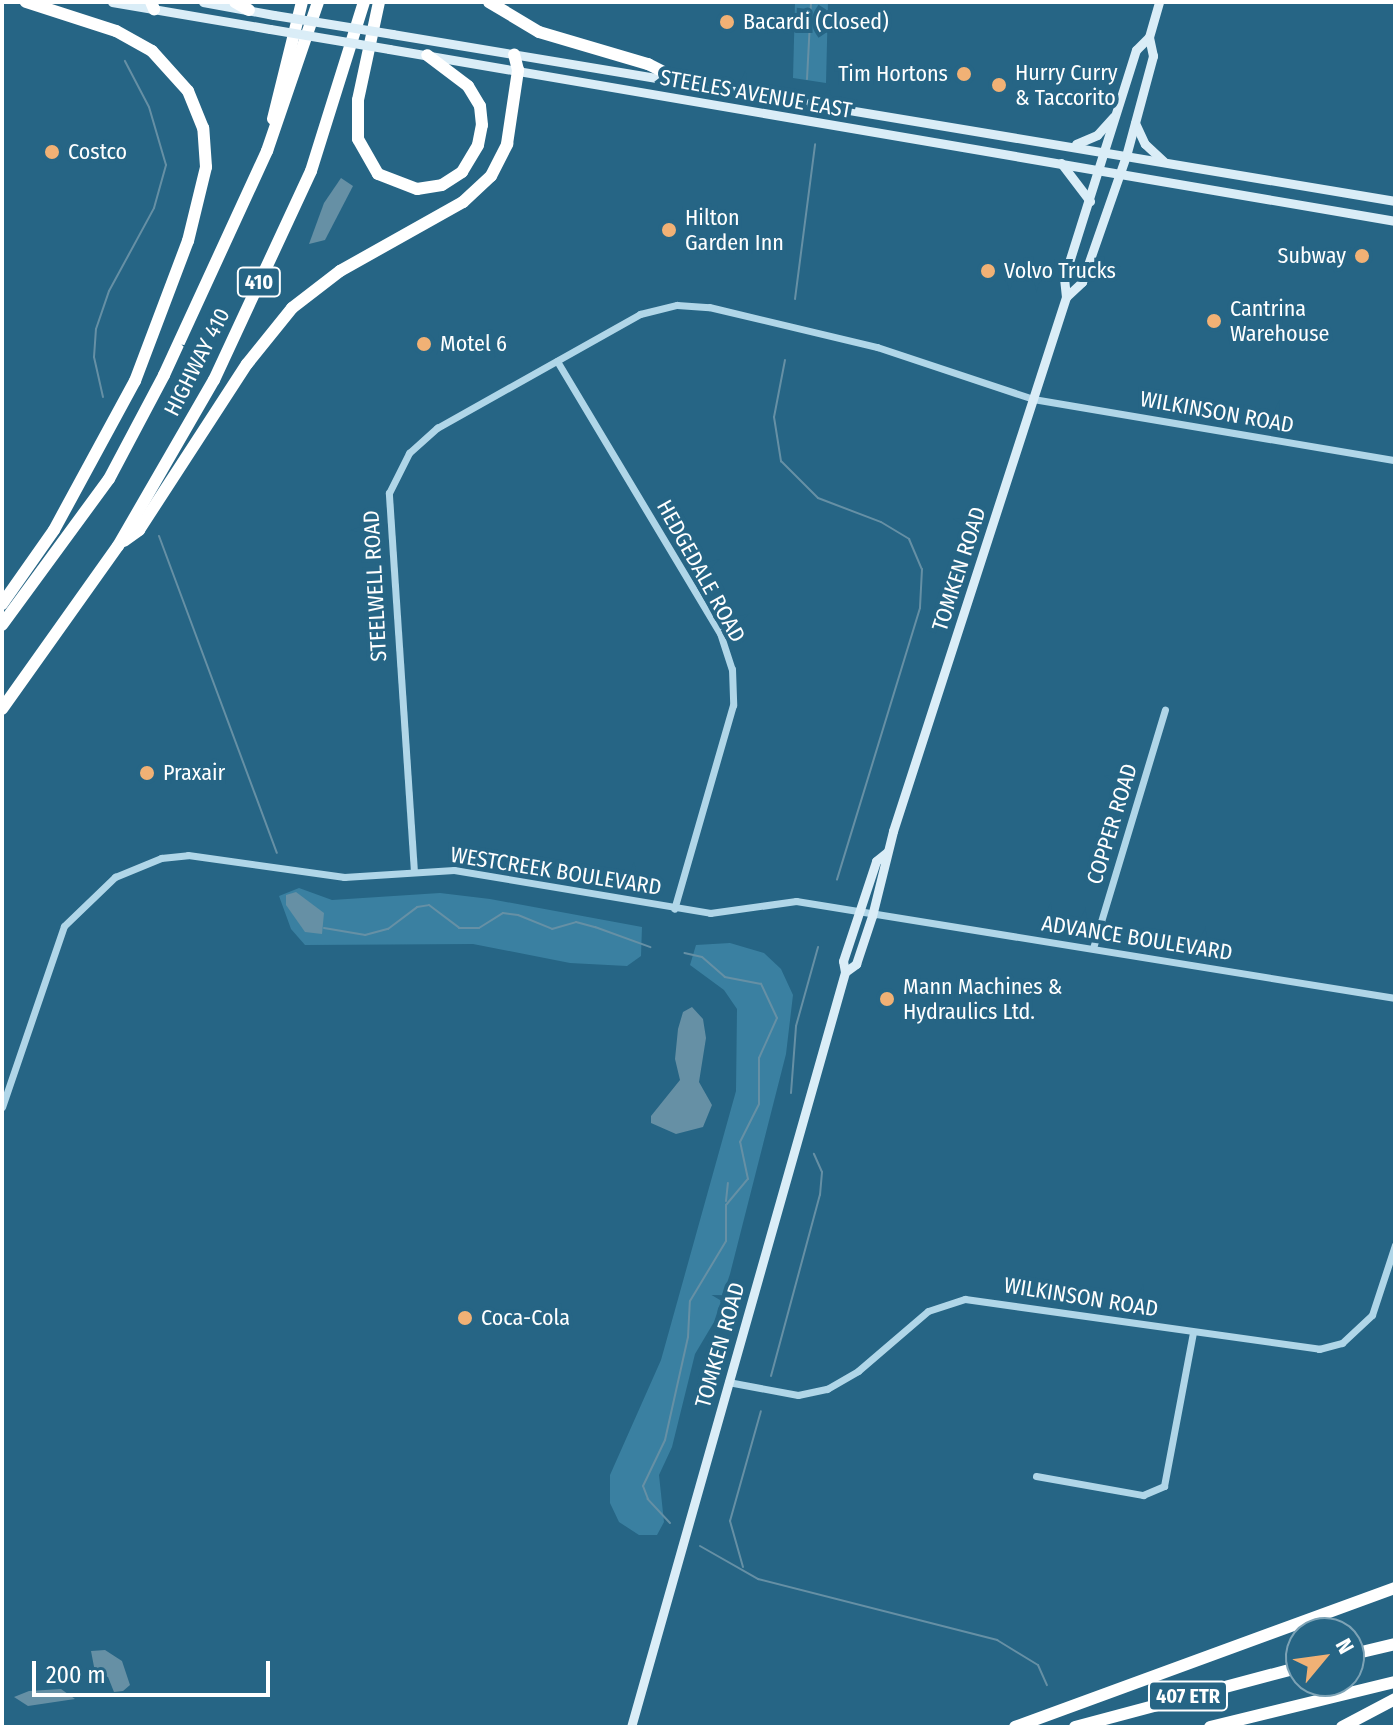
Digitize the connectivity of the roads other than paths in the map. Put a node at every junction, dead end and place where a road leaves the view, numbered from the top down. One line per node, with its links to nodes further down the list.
1 (26, 2): 36 (highway)
2 (112, 2): 11 (main road, STEELES AVENUE EAST)
3 (203, 2): 12 (main road, STEELES AVENUE EAST)
4 (235, 2): 12 (highway)
5 (302, 2): 21 (highway)
6 (318, 2): 21 (highway, HIGHWAY 410 / 410)
7 (364, 2): 35 (highway, HIGHWAY 410 / 410)
8 (379, 2): 15 (highway)
9 (489, 2): 17 (highway)
10 (1159, 2): 13 (main road)
11 (152, 5): 15 (main road, STEELES AVENUE EAST, bridge)
12 (249, 10): 14 (main road, STEELES AVENUE EAST, bridge)
13 (1149, 37): 18 (main road, TOMKEN ROAD); 19 (main road, TOMKEN ROAD)
14 (514, 54): 16 (highway); 17 (main road, STEELES AVENUE EAST)
15 (427, 55): 16 (main road, STEELES AVENUE EAST)
16 (518, 70): 25 (main road, STEELES AVENUE EAST); 35 (highway)
17 (681, 81): 20 (main road, STEELES AVENUE EAST)
18 (1117, 114): 20 (main road); 22 (main road, TOMKEN ROAD)
19 (1135, 123): 23 (main road, TOMKEN ROAD); 24 (main road)
20 (1064, 145): 22 (main road, STEELES AVENUE EAST)
21 (267, 151): 37 (highway, HIGHWAY 410 / 410)
22 (1106, 152): 23 (main road, STEELES AVENUE EAST); 26 (main road, TOMKEN ROAD)
23 (1126, 156): 24 (main road, STEELES AVENUE EAST); 27 (main road, TOMKEN ROAD)
24 (1163, 161): 29 (main road, STEELES AVENUE EAST)
25 (1061, 163): 26 (main road, STEELES AVENUE EAST); 28 (main road)
26 (1099, 170): 27 (main road, STEELES AVENUE EAST); 28 (main road, TOMKEN ROAD)
27 (1120, 174): 30 (main road, STEELES AVENUE EAST); 31 (main road, TOMKEN ROAD)
28 (1090, 201): 31 (main road, TOMKEN ROAD)
29 (1395, 201)
30 (1395, 221)
31 (1066, 297): 33 (main road, TOMKEN ROAD)
32 (557, 361): 33 (street, STEELWELL ROAD); 41 (street, STEELWELL ROAD); 42 (street, HEDGEDALE ROAD)
33 (1033, 399): 34 (street, WILKINSON ROAD); 40 (main road, TOMKEN ROAD)
34 (1395, 460)
35 (118, 546): 38 (highway, HIGHWAY 410 / 410)
36 (2, 604)
37 (2, 625)
38 (2, 709)
39 (1165, 710): 45 (street, COPPER ROAD)
40 (887, 852): 43 (main road, TOMKEN ROAD); 44 (main road, TOMKEN ROAD)
41 (414, 872): 42 (street, WESTCREEK BOULEVARD); 48 (street, WESTCREEK BOULEVARD)
42 (674, 909): 43 (street, WESTCREEK BOULEVARD)
43 (858, 914): 44 (street, WESTCREEK BOULEVARD); 46 (main road, TOMKEN ROAD)
44 (872, 916): 45 (street, ADVANCE BOULEVARD); 46 (main road, TOMKEN ROAD)
45 (1093, 948): 47 (street, ADVANCE BOULEVARD)
46 (845, 972): 51 (main road, TOMKEN ROAD)
47 (1395, 998)
48 (2, 1107)
49 (1395, 1245): 50 (street, WILKINSON ROAD)
50 (1193, 1333): 51 (street, WILKINSON ROAD); 52 (street)
51 (728, 1382): 59 (main road, TOMKEN ROAD)
52 (1036, 1476)
53 (1395, 1588): 60 (highway)
54 (1395, 1644): 55 (highway)
55 (1365, 1651)
56 (1285, 1671): 61 (highway, 407 ETR)
57 (1395, 1682): 62 (highway, 407 ETR)
58 (1395, 1699): 63 (highway)
59 (631, 1727)
60 (1015, 1727)
61 (1075, 1727)
62 (1210, 1727)
63 (1342, 1727)

